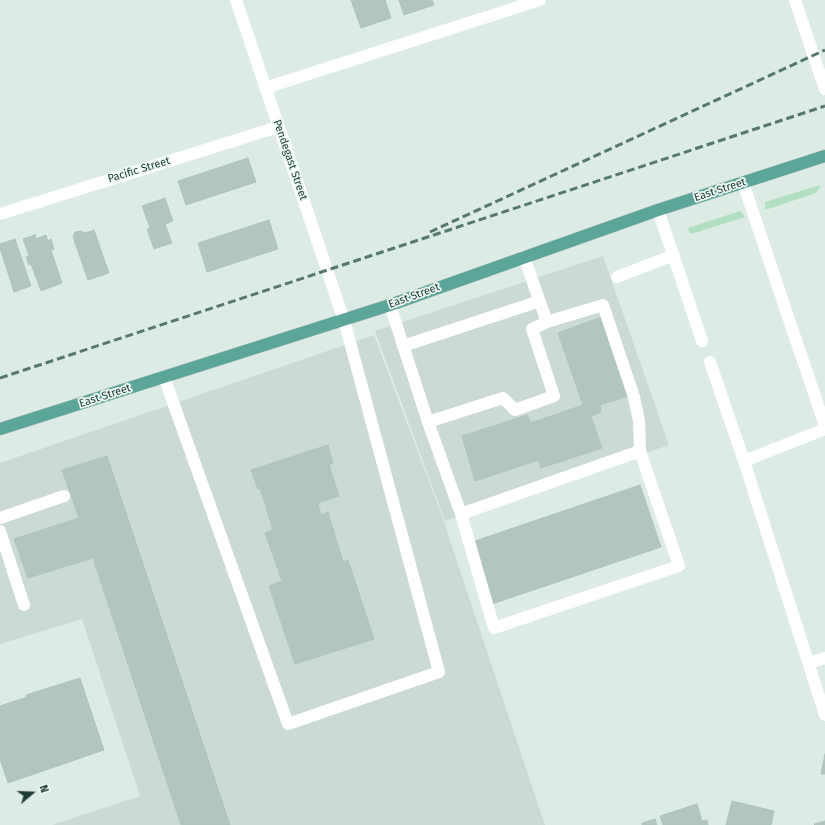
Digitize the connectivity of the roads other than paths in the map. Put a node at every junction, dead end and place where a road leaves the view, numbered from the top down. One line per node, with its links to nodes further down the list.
1 (236, 0): 4 (street, Pendegast Street)
2 (540, 0): 4 (street)
3 (795, 0): 5 (street)
4 (266, 88): 6 (street, Pendegast Street)
5 (825, 89)
6 (278, 127): 10 (street, Pacific Street); 16 (street, Pendegast Street)
7 (825, 156): 8 (main road, East Street)
8 (743, 183): 9 (main road, East Street); 23 (street)
9 (658, 210): 11 (street); 12 (main road, East Street)
10 (0, 214)
11 (674, 255): 13 (street); 18 (street)
12 (524, 257): 14 (street); 15 (main road, East Street)
13 (617, 277)
14 (540, 301): 17 (street); 19 (street)
15 (390, 305): 16 (main road, East Street); 19 (street)
16 (344, 320): 21 (main road, East Street); 21 (street, Pendegast Street)
17 (547, 322): 22 (street); 25 (street)
18 (702, 341)
19 (403, 346): 22 (street)
20 (710, 362): 26 (street)
21 (164, 377): 24 (main road, East Street)
22 (428, 422): 28 (street)
23 (825, 428): 26 (street)
24 (0, 429)
25 (640, 451): 28 (street); 28 (street)
26 (744, 461): 33 (street)
27 (64, 496): 29 (street)
28 (461, 514)
29 (0, 518)
30 (0, 531): 31 (street)
31 (24, 605)
32 (825, 658): 33 (street)
33 (809, 663): 34 (street)
34 (825, 715)

